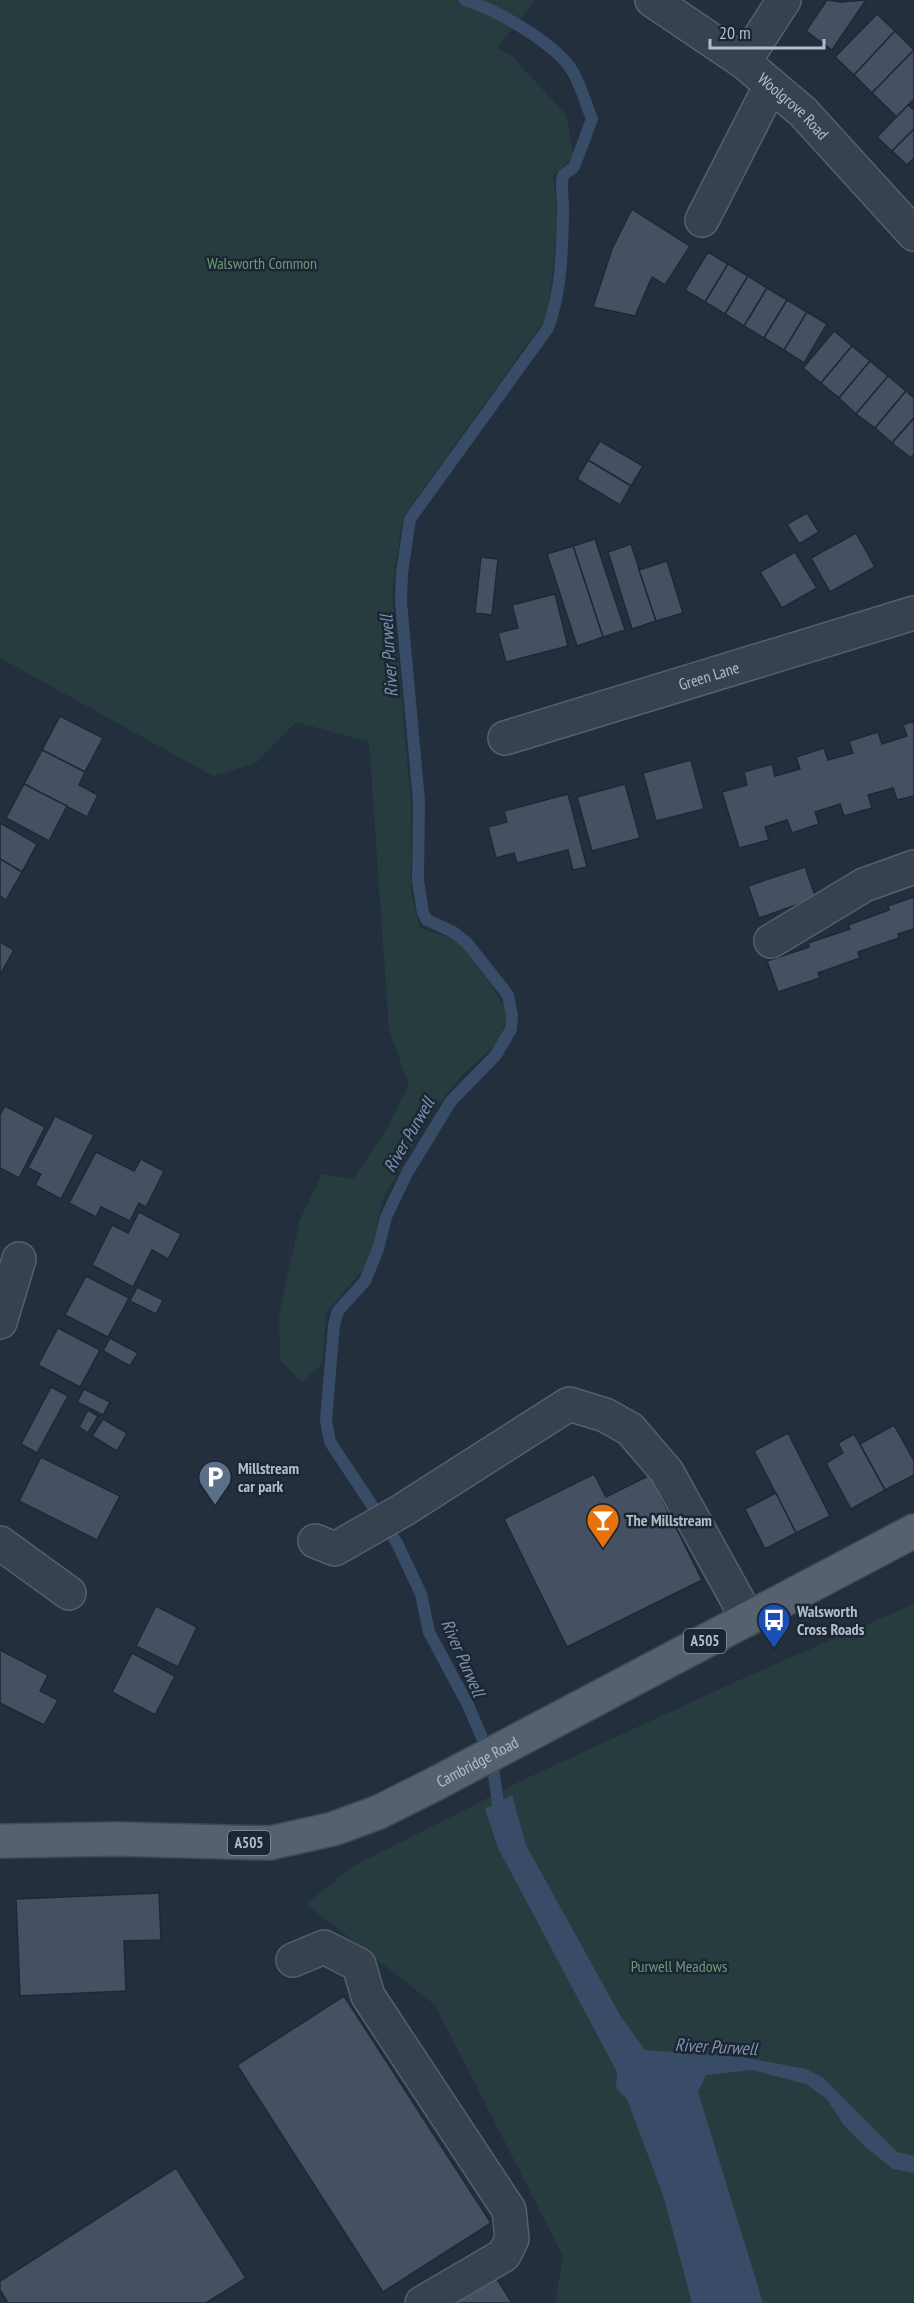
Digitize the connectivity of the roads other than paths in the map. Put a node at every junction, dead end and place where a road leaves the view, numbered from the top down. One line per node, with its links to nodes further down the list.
1 (652, 0): 3 (street, Woolgrove Road)
2 (784, 0): 3 (street)
3 (744, 62): 4 (street, Woolgrove Road)
4 (771, 85): 5 (street); 6 (street, Woolgrove Road)
5 (702, 220)
6 (912, 229)
7 (914, 613): 8 (street, Green Lane)
8 (505, 738)
9 (914, 867): 10 (street)
10 (771, 941)
11 (19, 1259): 12 (street)
12 (0, 1323)
13 (914, 1532): 17 (main road, Cambridge Road / A505)
14 (315, 1541): 17 (street)
15 (0, 1543): 16 (street)
16 (69, 1593)
17 (748, 1619): 18 (main road, Cambridge Road / A505)
18 (0, 1841)
19 (293, 1960): 20 (street)
20 (422, 2303)

